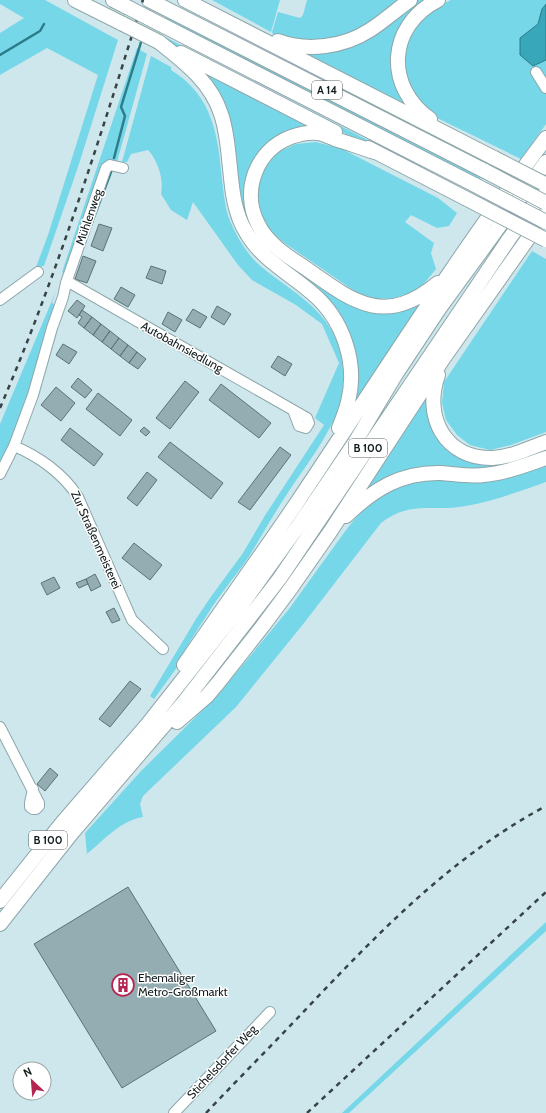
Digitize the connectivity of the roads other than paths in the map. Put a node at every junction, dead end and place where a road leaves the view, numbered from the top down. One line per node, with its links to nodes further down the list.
1 (75, 0): 8 (highway, bridge)
2 (113, 0): 19 (highway, A 14, bridge)
3 (150, 0): 17 (highway, A 14, bridge)
4 (185, 0): 7 (highway)
5 (410, 0): 7 (highway)
6 (438, 0): 12 (highway)
7 (207, 11): 12 (highway)
8 (159, 42): 13 (highway); 29 (highway)
9 (536, 72): 10 (street)
10 (546, 88)
11 (546, 138): 22 (highway)
12 (465, 143): 16 (highway, bridge)
13 (375, 152): 20 (highway, bridge); 22 (highway)
14 (546, 162): 34 (highway, B 100)
15 (123, 168): 23 (street, Mühlenweg)
16 (546, 186): 36 (highway, B 100)
17 (546, 203)
18 (546, 213): 25 (highway)
19 (546, 222)
20 (546, 240)
21 (38, 272): 24 (street)
22 (450, 272): 29 (highway)
23 (69, 283): 26 (street, Autobahnsiedlung); 28 (street)
24 (0, 300)
25 (443, 359): 27 (highway); 32 (highway)
26 (293, 410)
27 (546, 442)
28 (14, 446): 31 (street); 33 (street, Zur Straßenmeisterei)
29 (330, 453): 34 (highway)
30 (546, 458): 32 (highway)
31 (0, 474)
32 (330, 532): 36 (highway)
33 (163, 649)
34 (147, 725): 38 (highway, B 100)
35 (0, 727): 37 (street)
36 (141, 754): 39 (highway, B 100)
37 (33, 789)
38 (0, 901)
39 (0, 924)
40 (270, 1012): 41 (street, Stichelsdorfer Weg)
41 (174, 1113)

